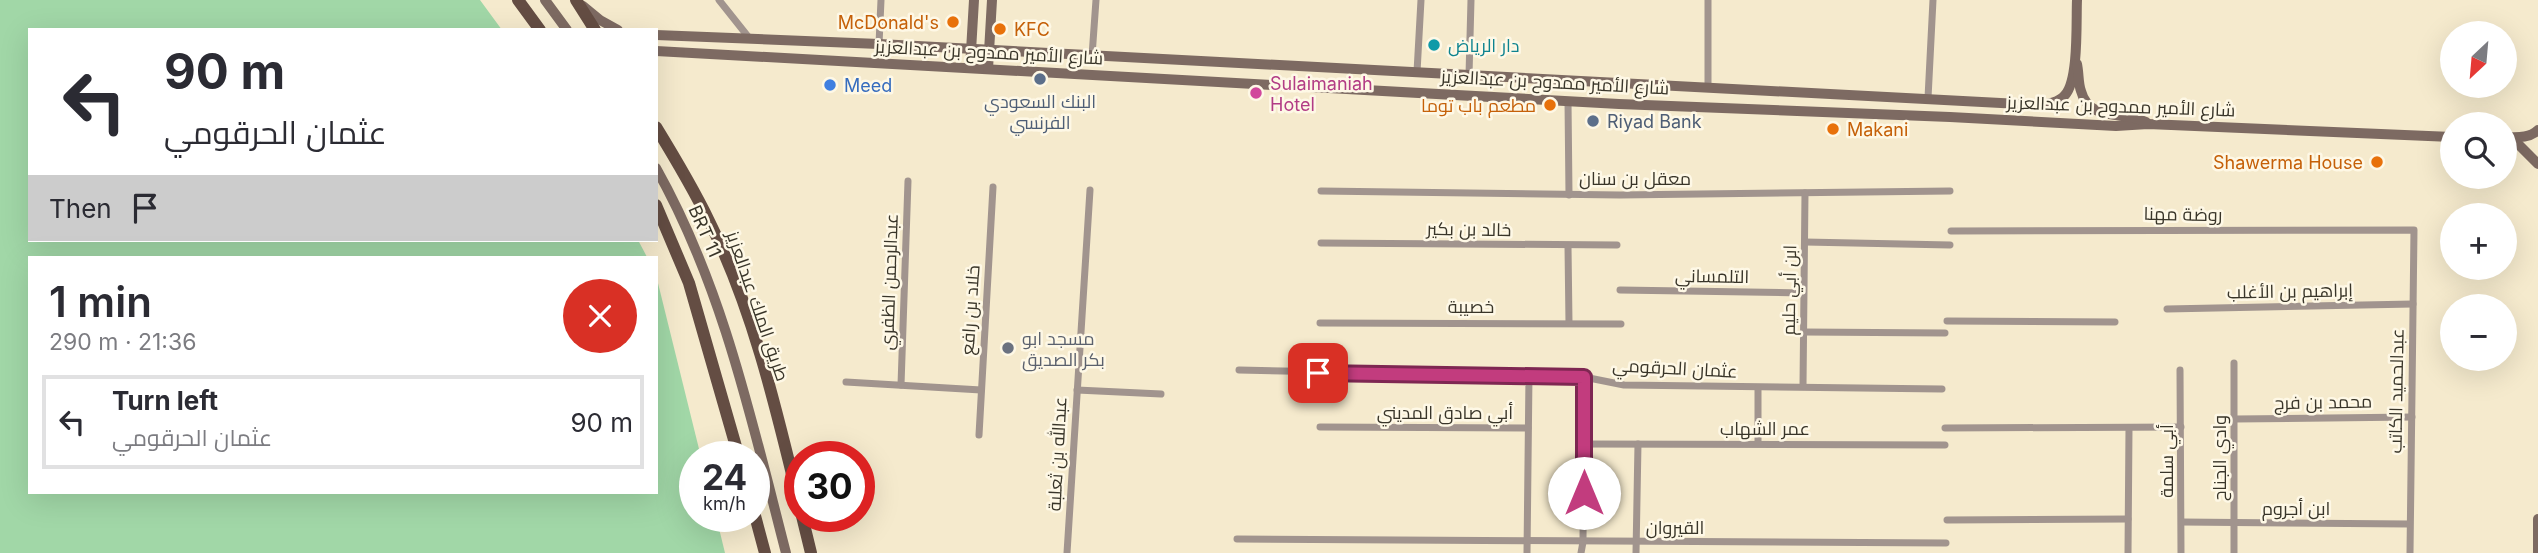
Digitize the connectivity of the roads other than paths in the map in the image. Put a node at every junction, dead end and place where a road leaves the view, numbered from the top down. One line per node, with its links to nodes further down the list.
1 (518, 0): 14 (main road)
2 (545, 0): 15 (street)
3 (576, 0): 16 (main road); 17 (street)
4 (719, 0): 19 (street)
5 (881, 0): 20 (street)
6 (974, 0): 21 (street)
7 (992, 0): 22 (street)
8 (1096, 0): 24 (street)
9 (1421, 0): 28 (street)
10 (1471, 0): 29 (street)
11 (1708, 0): 30 (street)
12 (1933, 0): 31 (street)
13 (2077, 0): 25 (street)
14 (539, 28)
15 (566, 28)
16 (595, 28)
17 (614, 28)
18 (658, 35): 19 (street, شارع الأمير ممدوح بن عبدالعزيز)
19 (750, 39): 20 (street, شارع الأمير ممدوح بن عبدالعزيز)
20 (879, 44): 21 (street, شارع الأمير ممدوح بن عبدالعزيز)
21 (971, 49): 22 (street, شارع الأمير ممدوح بن عبدالعزيز); 26 (street)
22 (989, 50): 24 (street, شارع الأمير ممدوح بن عبدالعزيز); 27 (street)
23 (658, 51): 26 (street, شارع الأمير ممدوح بن عبدالعزيز)
24 (1092, 57): 28 (street, شارع الأمير ممدوح بن عبدالعزيز)
25 (2076, 57): 31 (street, شارع الأمير ممدوح بن عبدالعزيز); 33 (street)
26 (970, 68): 27 (street, شارع الأمير ممدوح بن عبدالعزيز)
27 (988, 69): 32 (street, شارع الأمير ممدوح بن عبدالعزيز)
28 (1417, 72): 29 (street, شارع الأمير ممدوح بن عبدالعزيز)
29 (1469, 75): 30 (street, شارع الأمير ممدوح بن عبدالعزيز)
30 (1708, 88): 31 (street, شارع الأمير ممدوح بن عبدالعزيز)
31 (1928, 98)
32 (1568, 101): 33 (street, شارع الأمير ممدوح بن عبدالعزيز); 47 (street)
33 (2148, 124): 36 (street, شارع الأمير ممدوح بن عبدالعزيز)
34 (658, 131): 93 (main road, طريق الملك عبدالعزيز)
35 (2538, 131): 37 (street)
36 (2440, 136)
37 (2517, 138)
38 (2517, 144): 39 (street)
39 (2538, 164)
40 (658, 172): 108 (street, BRT 11)
41 (908, 181): 73 (street, عبدالرحمن الظفري)
42 (993, 187): 77 (street, خلاد بن رافع)
43 (1090, 190): 78 (street, عبدالله بن ثعلبة)
44 (1321, 191): 47 (street, معقل بن سنان)
45 (1950, 191): 46 (street, معقل بن سنان)
46 (1805, 193): 47 (street, معقل بن سنان); 51 (street, ابن أبي حليم)
47 (1569, 195)
48 (658, 210): 88 (main road)
49 (2414, 230): 50 (street, روضة مهنا); 58 (street, عبدالحميد الكاتب)
50 (1951, 231)
51 (1805, 242): 54 (street); 57 (street, ابن أبي حليم)
52 (1321, 243): 55 (street, خالد بن بكير)
53 (1617, 245): 55 (street, خالد بن بكير)
54 (1950, 245)
55 (1568, 246): 63 (street)
56 (1620, 290): 57 (street, التلمساني)
57 (1803, 293): 65 (street, ابن أبي حليم)
58 (2413, 304): 59 (street, إبراهيم بن الأغلب); 80 (street, عبدالحميد الكاتب)
59 (2167, 309)
60 (1947, 321): 61 (street)
61 (2116, 322)
62 (1320, 323): 63 (street, خصيبة)
63 (1569, 323): 64 (street, خصيبة)
64 (1621, 324)
65 (1804, 332): 66 (street); 74 (street, ابن أبي حليم)
66 (1945, 333)
67 (2234, 363): 81 (street, وادي الجناح)
68 (1239, 370): 70 (street, عثمان الحرقومي)
69 (2180, 370): 82 (street, أبي سلمة)
70 (1529, 375): 71 (street, عثمان الحرقومي); 84 (street)
71 (1584, 377): 75 (street, عثمان الحرقومي); 90 (street)
72 (846, 382): 73 (street)
73 (901, 385): 77 (street)
74 (1803, 386): 75 (street, عثمان الحرقومي); 76 (street, عثمان الحرقومي)
75 (1758, 388): 89 (street)
76 (1942, 388)
77 (981, 390): 87 (street, خلاد بن رافع)
78 (1077, 390): 79 (street); 110 (street, عبدالله بن ثعلبة)
79 (1161, 394)
80 (2412, 417): 81 (street, محمد بن فرج); 99 (street, عبدالحميد الكاتب)
81 (2235, 419): 98 (street, وادي الجناح)
82 (2181, 427): 86 (street); 97 (street, أبي سلمة)
83 (1320, 428): 84 (street, أبي صادق المديني)
84 (1528, 428): 103 (street)
85 (1945, 428): 86 (street)
86 (2129, 428): 94 (street)
87 (979, 435)
88 (734, 441)
89 (1758, 443): 91 (street, عمر الشهاب); 92 (street, عمر الشهاب)
90 (1584, 444): 91 (street, عمر الشهاب); 104 (street)
91 (1638, 444): 105 (street)
92 (1945, 445)
93 (784, 446)
94 (2128, 519): 96 (street); 114 (street)
95 (2538, 519): 118 (street)
96 (1947, 520)
97 (2182, 522): 98 (street, ابن أجروم); 115 (street, أبي سلمة)
98 (2234, 523): 99 (street, ابن أجروم); 116 (street, وادي الجناح)
99 (2409, 524): 117 (street, عبدالحميد الكاتب)
100 (759, 532): 107 (main road)
101 (806, 532): 109 (main road)
102 (1237, 539): 103 (street, القيروان)
103 (1528, 541): 104 (street, القيروان); 111 (street)
104 (1583, 542): 105 (street, القيروان); 112 (street)
105 (1637, 542): 106 (street, القيروان); 113 (street)
106 (1945, 543)
107 (765, 553)
108 (786, 553)
109 (811, 553)
110 (1067, 553)
111 (1527, 553)
112 (1581, 553)
113 (1636, 553)
114 (2128, 553)
115 (2181, 553)
116 (2234, 553)
117 (2410, 553)
118 (2538, 553)

